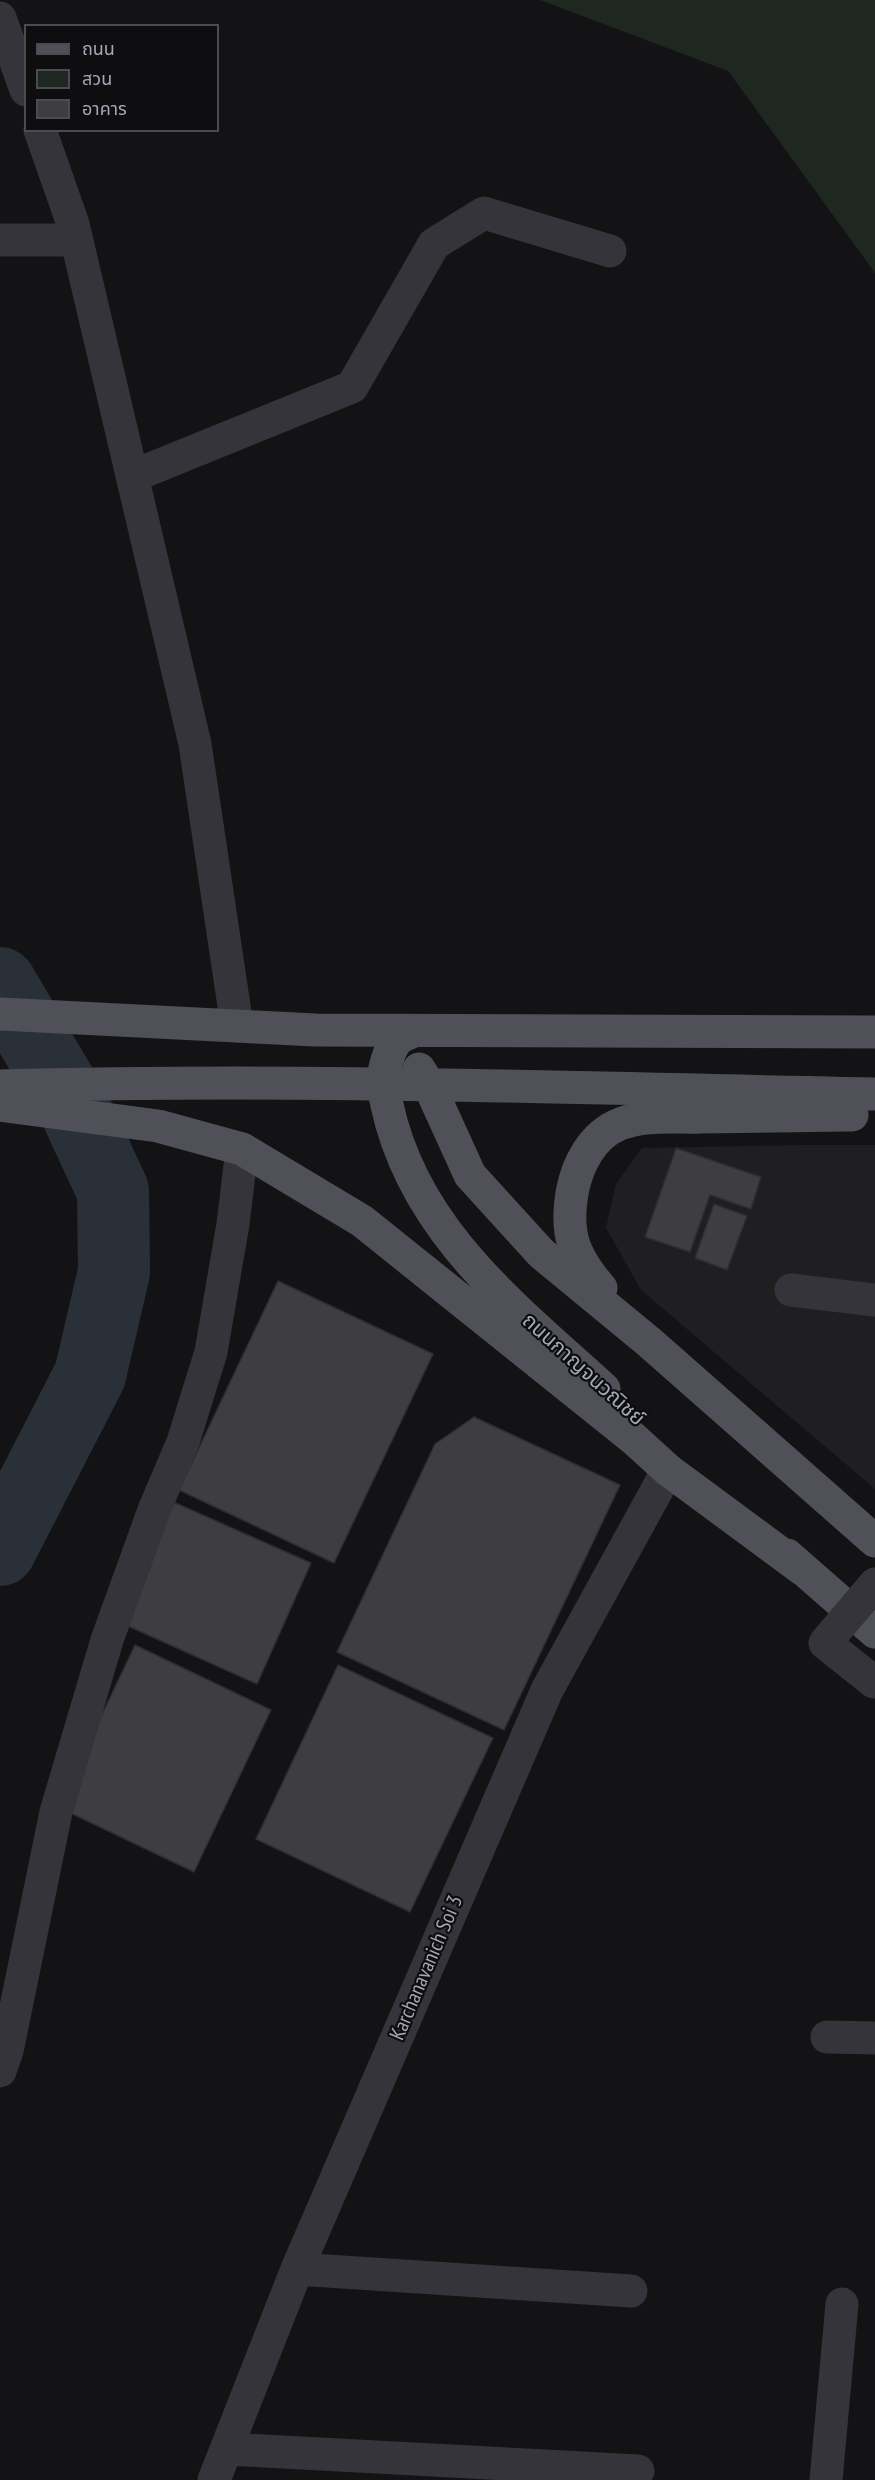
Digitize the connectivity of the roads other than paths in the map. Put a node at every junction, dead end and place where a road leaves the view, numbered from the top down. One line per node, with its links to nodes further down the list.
1 (0, 18): 2 (street)
2 (24, 84)
3 (41, 132): 5 (street)
4 (0, 240): 5 (street)
5 (76, 240): 7 (street)
6 (610, 251): 7 (street)
7 (133, 476): 9 (street)
8 (0, 1014): 9 (main road)
9 (237, 1026): 11 (main road)
10 (875, 1032): 11 (main road)
11 (402, 1041): 12 (main road, ถนนกาญจนวณิชย์); 13 (main road)
12 (382, 1083): 13 (main road); 14 (main road); 24 (main road, ถนนกาญจนวณิชย์)
13 (429, 1085): 15 (main road); 21 (main road)
14 (0, 1086)
15 (875, 1094)
16 (0, 1105): 18 (main road)
17 (875, 1114): 21 (main road)
18 (242, 1149): 22 (main road); 30 (street)
19 (791, 1290): 20 (street)
20 (875, 1300)
21 (649, 1342): 23 (main road)
22 (668, 1470): 24 (main road); 31 (street, Karchanavanich Soi 3)
23 (875, 1541)
24 (802, 1569): 26 (main road, ถนนกาญจนวณิชย์)
25 (875, 1584): 27 (street, bridge)
26 (875, 1632)
27 (874, 1682)
28 (827, 2037): 29 (street)
29 (875, 2038)
30 (0, 2071)
31 (297, 2269): 32 (street); 34 (street, Karchanavanich Soi 3)
32 (631, 2291)
33 (842, 2304): 37 (street)
34 (227, 2448): 35 (street); 36 (street, Karchanavanich Soi 3)
35 (638, 2471)
36 (214, 2480)
37 (826, 2480)

